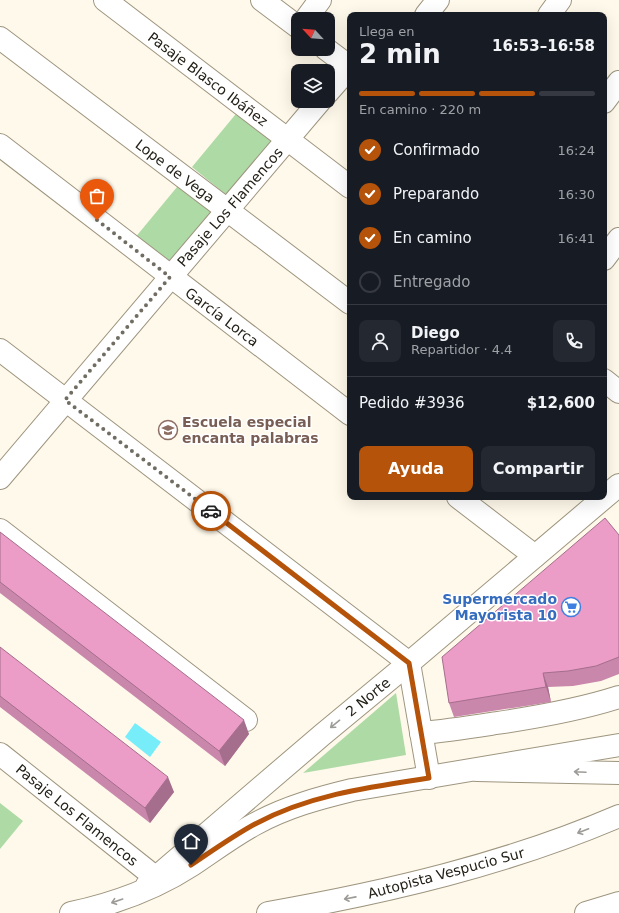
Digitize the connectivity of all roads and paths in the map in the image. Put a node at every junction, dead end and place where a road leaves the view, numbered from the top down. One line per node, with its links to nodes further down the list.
1 (105, 0): 18 (main road, Pasaje Blasco Ibáñez)
2 (262, 0): 9 (main road)
3 (320, 0): 6 (main road)
4 (438, 0): 7 (main road)
5 (560, 0): 8 (main road)
6 (311, 12)
7 (428, 12)
8 (551, 12)
9 (291, 22)
10 (0, 38): 21 (main road, Lope de Vega)
11 (335, 56): 12 (main road)
12 (347, 65)
13 (347, 70): 15 (main road)
14 (619, 82): 16 (main road)
15 (335, 84)
16 (607, 98)
17 (314, 108): 18 (main road, Pasaje Los Flamencos)
18 (288, 139): 20 (main road, Pasaje Blasco Ibáñez); 21 (main road, Pasaje Los Flamencos)
19 (0, 145): 26 (main road, García Lorca)
20 (347, 185)
21 (227, 210): 26 (main road, Pasaje Los Flamencos); 27 (main road, Lope de Vega)
22 (619, 239): 23 (main road)
23 (607, 255)
24 (607, 261): 25 (main road)
25 (619, 271)
26 (170, 277): 31 (main road, Pasaje Los Flamencos); 32 (main road, García Lorca)
27 (347, 301)
28 (0, 350): 31 (main road)
29 (607, 382): 30 (main road)
30 (619, 392)
31 (65, 400): 33 (main road, Pasaje Los Flamencos); 38 (main road)
32 (347, 412)
33 (0, 478)
34 (462, 500): 37 (main road)
35 (600, 500): 37 (main road, 2 Norte)
36 (0, 530): 40 (main road)
37 (535, 556): 38 (main road, 2 Norte)
38 (409, 663): 41 (main road); 48 (main road, 2 Norte, one-way to 48)
39 (619, 697): 41 (main road)
40 (246, 720)
41 (421, 733): 46 (main road)
42 (619, 746): 44 (main road)
43 (0, 754): 48 (main road, Pasaje Los Flamencos)
44 (477, 770): 45 (main road, one-way to 44); 46 (main road)
45 (619, 773)
46 (429, 778): 49 (main road)
47 (619, 816): 52 (main road, Autopista Vespucio Sur, one-way to 52)
48 (155, 877): 49 (main road, 2 Norte)
49 (136, 894): 51 (main road, one-way to 51)
50 (619, 903): 53 (main road)
51 (71, 913)
52 (268, 913)
53 (586, 913)

